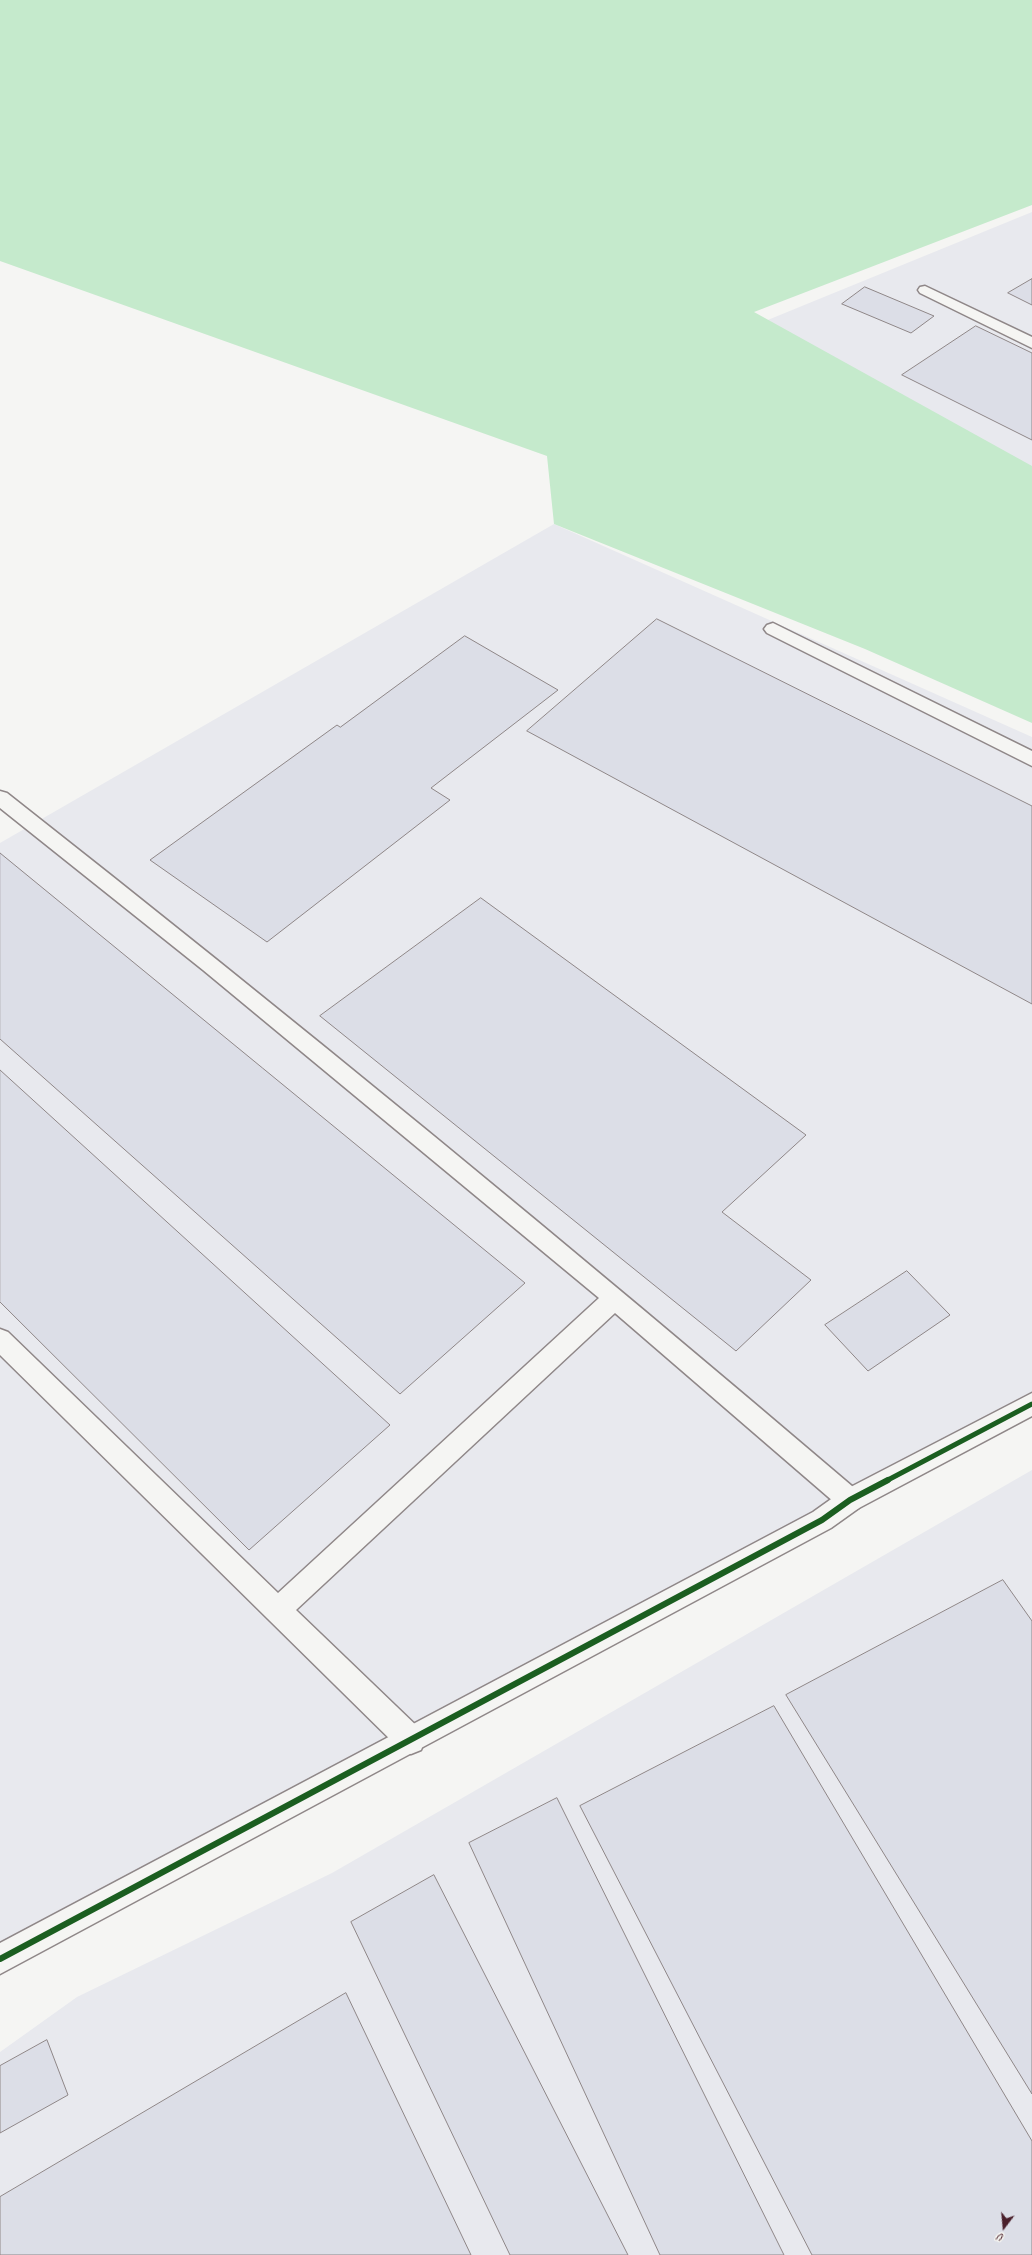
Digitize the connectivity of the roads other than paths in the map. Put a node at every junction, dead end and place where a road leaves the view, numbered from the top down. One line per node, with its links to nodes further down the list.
1 (925, 290): 2 (street)
2 (1032, 343)
3 (773, 629): 4 (street)
4 (1032, 759)
5 (0, 798): 6 (street)
6 (615, 1298): 9 (street); 10 (street)
7 (0, 1339): 10 (street)
8 (1032, 1404): 9 (street)
9 (850, 1500): 11 (street)
10 (278, 1610): 11 (street)
11 (411, 1740): 12 (street)
12 (0, 1959)

